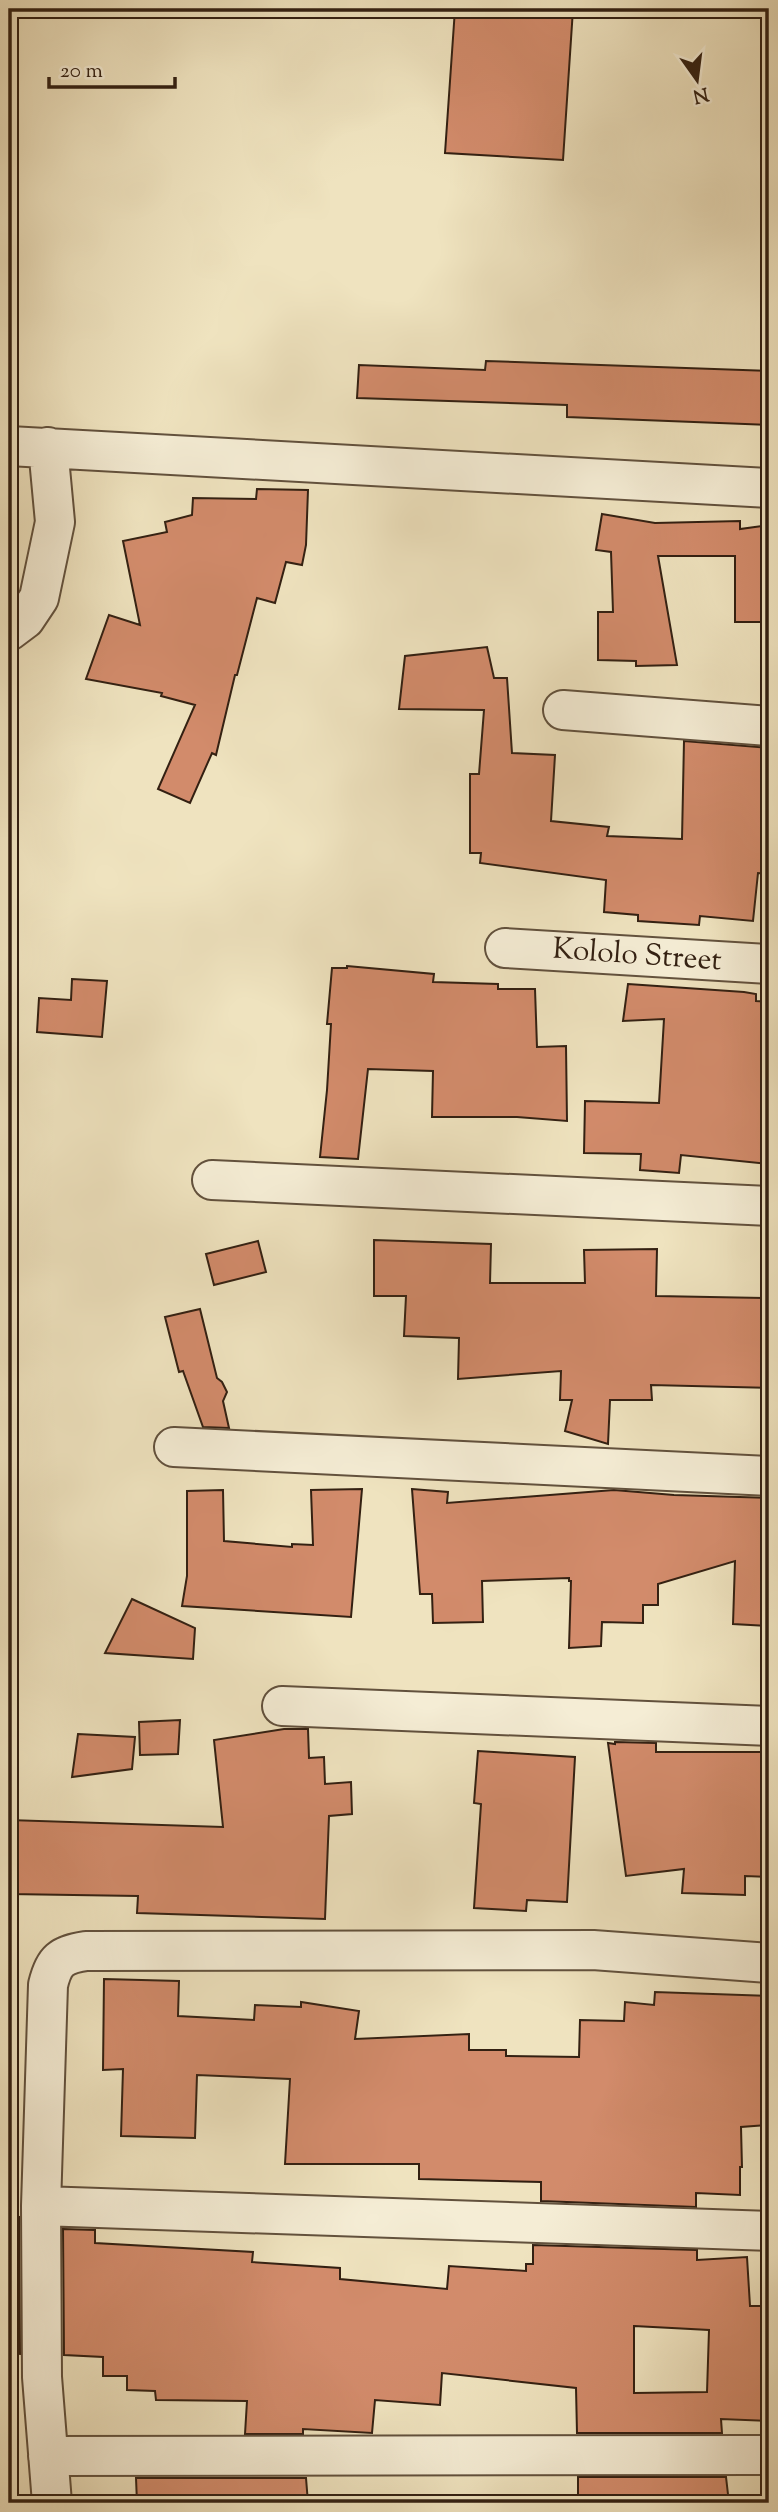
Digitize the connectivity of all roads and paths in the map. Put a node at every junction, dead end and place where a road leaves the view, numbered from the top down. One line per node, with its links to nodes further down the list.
1 (9, 446): 2 (street)
2 (48, 447): 3 (street); 4 (street)
3 (769, 488)
4 (9, 631)
5 (563, 710): 6 (street)
6 (769, 726)
7 (505, 947): 8 (street, Kololo Street)
8 (769, 964)
9 (212, 1180): 10 (street)
10 (769, 1206)
11 (174, 1447): 12 (street)
12 (769, 1476)
13 (282, 1706): 14 (street)
14 (769, 1726)
15 (769, 1963): 16 (street)
16 (41, 2206): 17 (street); 19 (street)
17 (769, 2231)
18 (769, 2455): 19 (street)
19 (48, 2456): 20 (street)
20 (52, 2503)

